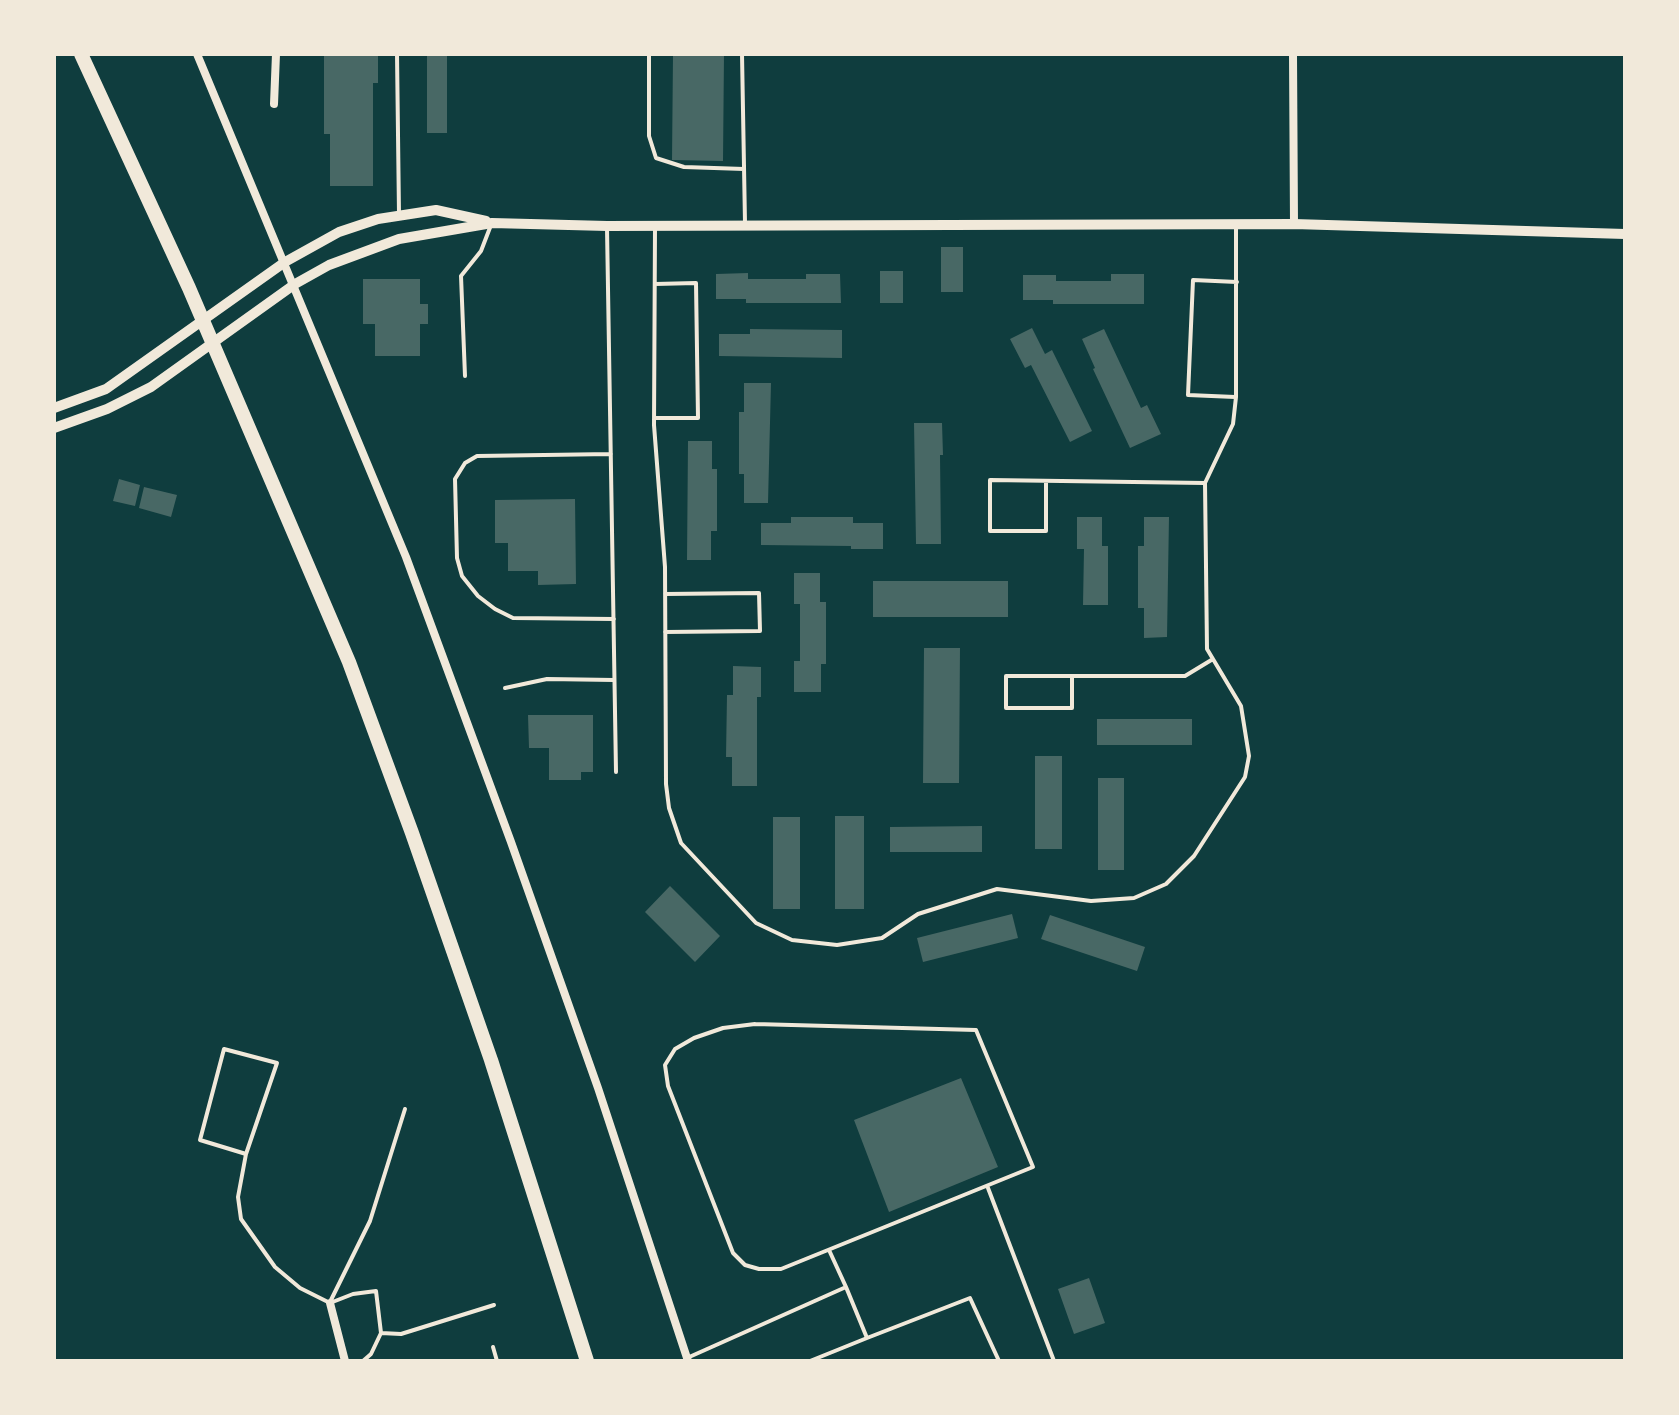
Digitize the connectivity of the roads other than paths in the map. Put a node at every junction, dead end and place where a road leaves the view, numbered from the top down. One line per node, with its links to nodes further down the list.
1 (81, 54): 52 (highway)
2 (197, 54): 18 (street)
3 (276, 54): 8 (street)
4 (397, 54): 10 (lane)
5 (649, 54): 9 (lane)
6 (742, 54): 9 (lane)
7 (1293, 54): 13 (street)
8 (274, 104)
9 (744, 169): 14 (lane)
10 (399, 214): 11 (street); 18 (street)
11 (492, 223): 15 (street); 20 (street); 22 (lane)
12 (1236, 224): 13 (street); 14 (street); 19 (lane)
13 (1294, 224): 17 (street)
14 (745, 225): 16 (street)
15 (607, 226): 16 (street); 27 (lane)
16 (655, 226): 21 (lane)
17 (1625, 234)
18 (285, 262): 20 (street); 24 (street)
19 (1237, 282): 23 (lane); 23 (lane)
20 (295, 284): 26 (street); 48 (street)
21 (655, 284): 25 (lane); 25 (lane)
22 (465, 376)
23 (1236, 397): 29 (lane)
24 (54, 408)
25 (654, 418): 30 (lane)
26 (54, 428)
27 (611, 454): 31 (lane); 31 (lane)
28 (1046, 481): 28 (lane); 29 (lane)
29 (1205, 483): 33 (lane)
30 (665, 594): 32 (lane); 32 (lane)
31 (614, 619): 35 (lane)
32 (665, 632): 33 (lane)
33 (1213, 659): 34 (lane)
34 (1072, 677): 34 (lane)
35 (615, 680): 36 (lane); 37 (lane)
36 (505, 688)
37 (616, 772)
38 (405, 1109): 43 (lane)
39 (246, 1154): 39 (lane); 43 (lane)
40 (988, 1187): 41 (lane); 41 (lane); 55 (lane)
41 (829, 1250): 42 (lane)
42 (846, 1287): 46 (lane); 48 (lane)
43 (330, 1303): 45 (lane); 49 (street)
44 (494, 1305): 45 (lane)
45 (381, 1333): 50 (lane)
46 (867, 1338): 53 (lane); 54 (lane)
47 (493, 1347): 51 (lane)
48 (688, 1359)
49 (345, 1361)
50 (363, 1361)
51 (497, 1361)
52 (587, 1361)
53 (810, 1361)
54 (999, 1361)
55 (1054, 1361)

